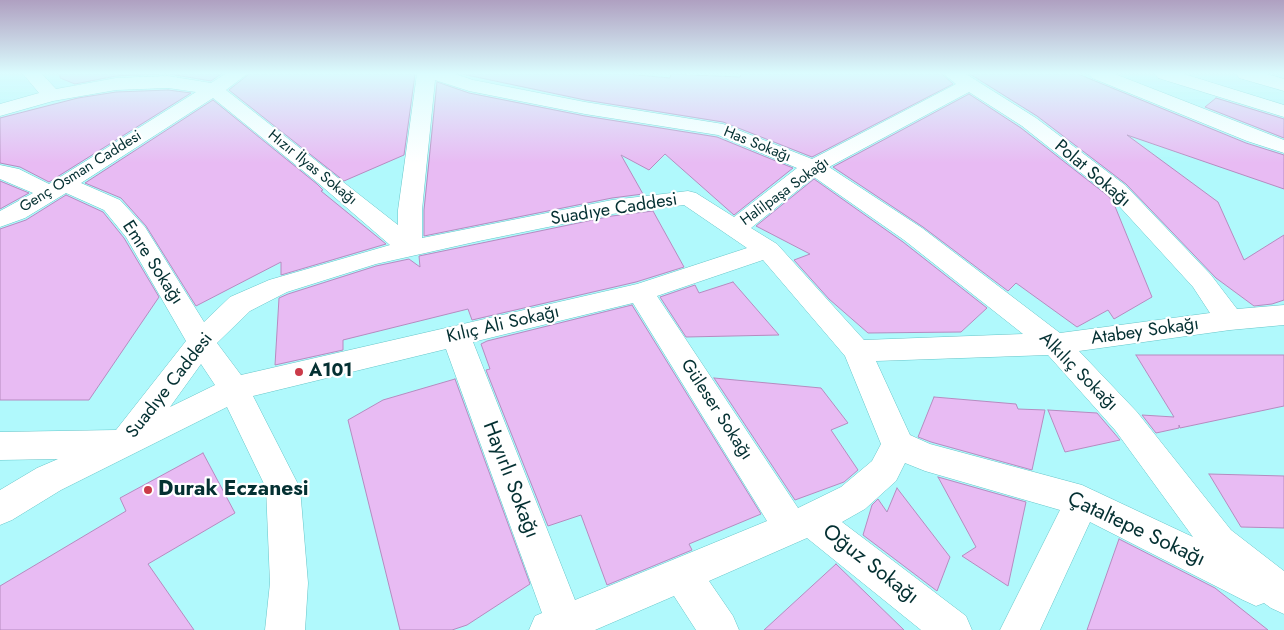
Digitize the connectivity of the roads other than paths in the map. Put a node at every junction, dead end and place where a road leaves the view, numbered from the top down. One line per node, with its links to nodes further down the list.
1 (25, 103): 10 (street)
2 (191, 103): 15 (street, Genç Osman Caddesi)
3 (231, 103): 18 (street, Hızır İlyas Sokağı)
4 (423, 103): 18 (street)
5 (562, 103): 13 (street, Has Sokağı)
6 (920, 103): 13 (street, Halilpaşa Sokağı)
7 (998, 103): 22 (street, Polat Sokağı)
8 (1171, 103): 12 (street)
9 (1259, 103): 11 (street)
10 (0, 110)
11 (1284, 111)
12 (1284, 147)
13 (813, 167): 17 (street, Halilpaşa Sokağı); 25 (street, Alkılıç Sokağı)
14 (0, 172): 15 (street, Emre Sokağı)
15 (57, 189): 16 (street, Genç Osman Caddesi); 24 (street, Emre Sokağı)
16 (0, 220)
17 (735, 228): 18 (street, Suadıye Caddesi); 19 (street, Suadıye Caddesi)
18 (410, 248): 24 (street, Suadıye Caddesi)
19 (768, 250): 20 (street, Kılıç Ali Sokağı); 26 (street, Suadıye Caddesi)
20 (640, 292): 23 (street, Kılıç Ali Sokağı); 33 (street, Güleser Sokağı)
21 (1284, 315): 22 (street, Atabey Sokağı)
22 (1230, 320): 25 (street, Atabey Sokağı)
23 (456, 336): 27 (street, Kılıç Ali Sokağı); 37 (street, Hayırlı Sokağı)
24 (201, 342): 27 (street, Emre Sokağı); 28 (street, Suadıye Caddesi)
25 (1054, 344): 26 (street, Atabey Sokağı); 35 (street, Alkılıç Sokağı)
26 (852, 346): 29 (street, Suadıye Caddesi)
27 (234, 389): 28 (street, Suadıye Caddesi); 38 (street, Emre Sokağı)
28 (124, 444): 30 (street); 32 (street, Suadıye Caddesi)
29 (898, 445): 31 (street, Çataltepe Sokağı); 33 (street)
30 (0, 446)
31 (1082, 500): 36 (street, Çataltepe Sokağı); 41 (street)
32 (0, 509)
33 (801, 523): 34 (street); 40 (street, Oğuz Sokağı)
34 (682, 574): 37 (street); 39 (street)
35 (1284, 596)
36 (1284, 602)
37 (557, 627)
38 (285, 630)
39 (719, 630)
40 (952, 630)
41 (1020, 630)

